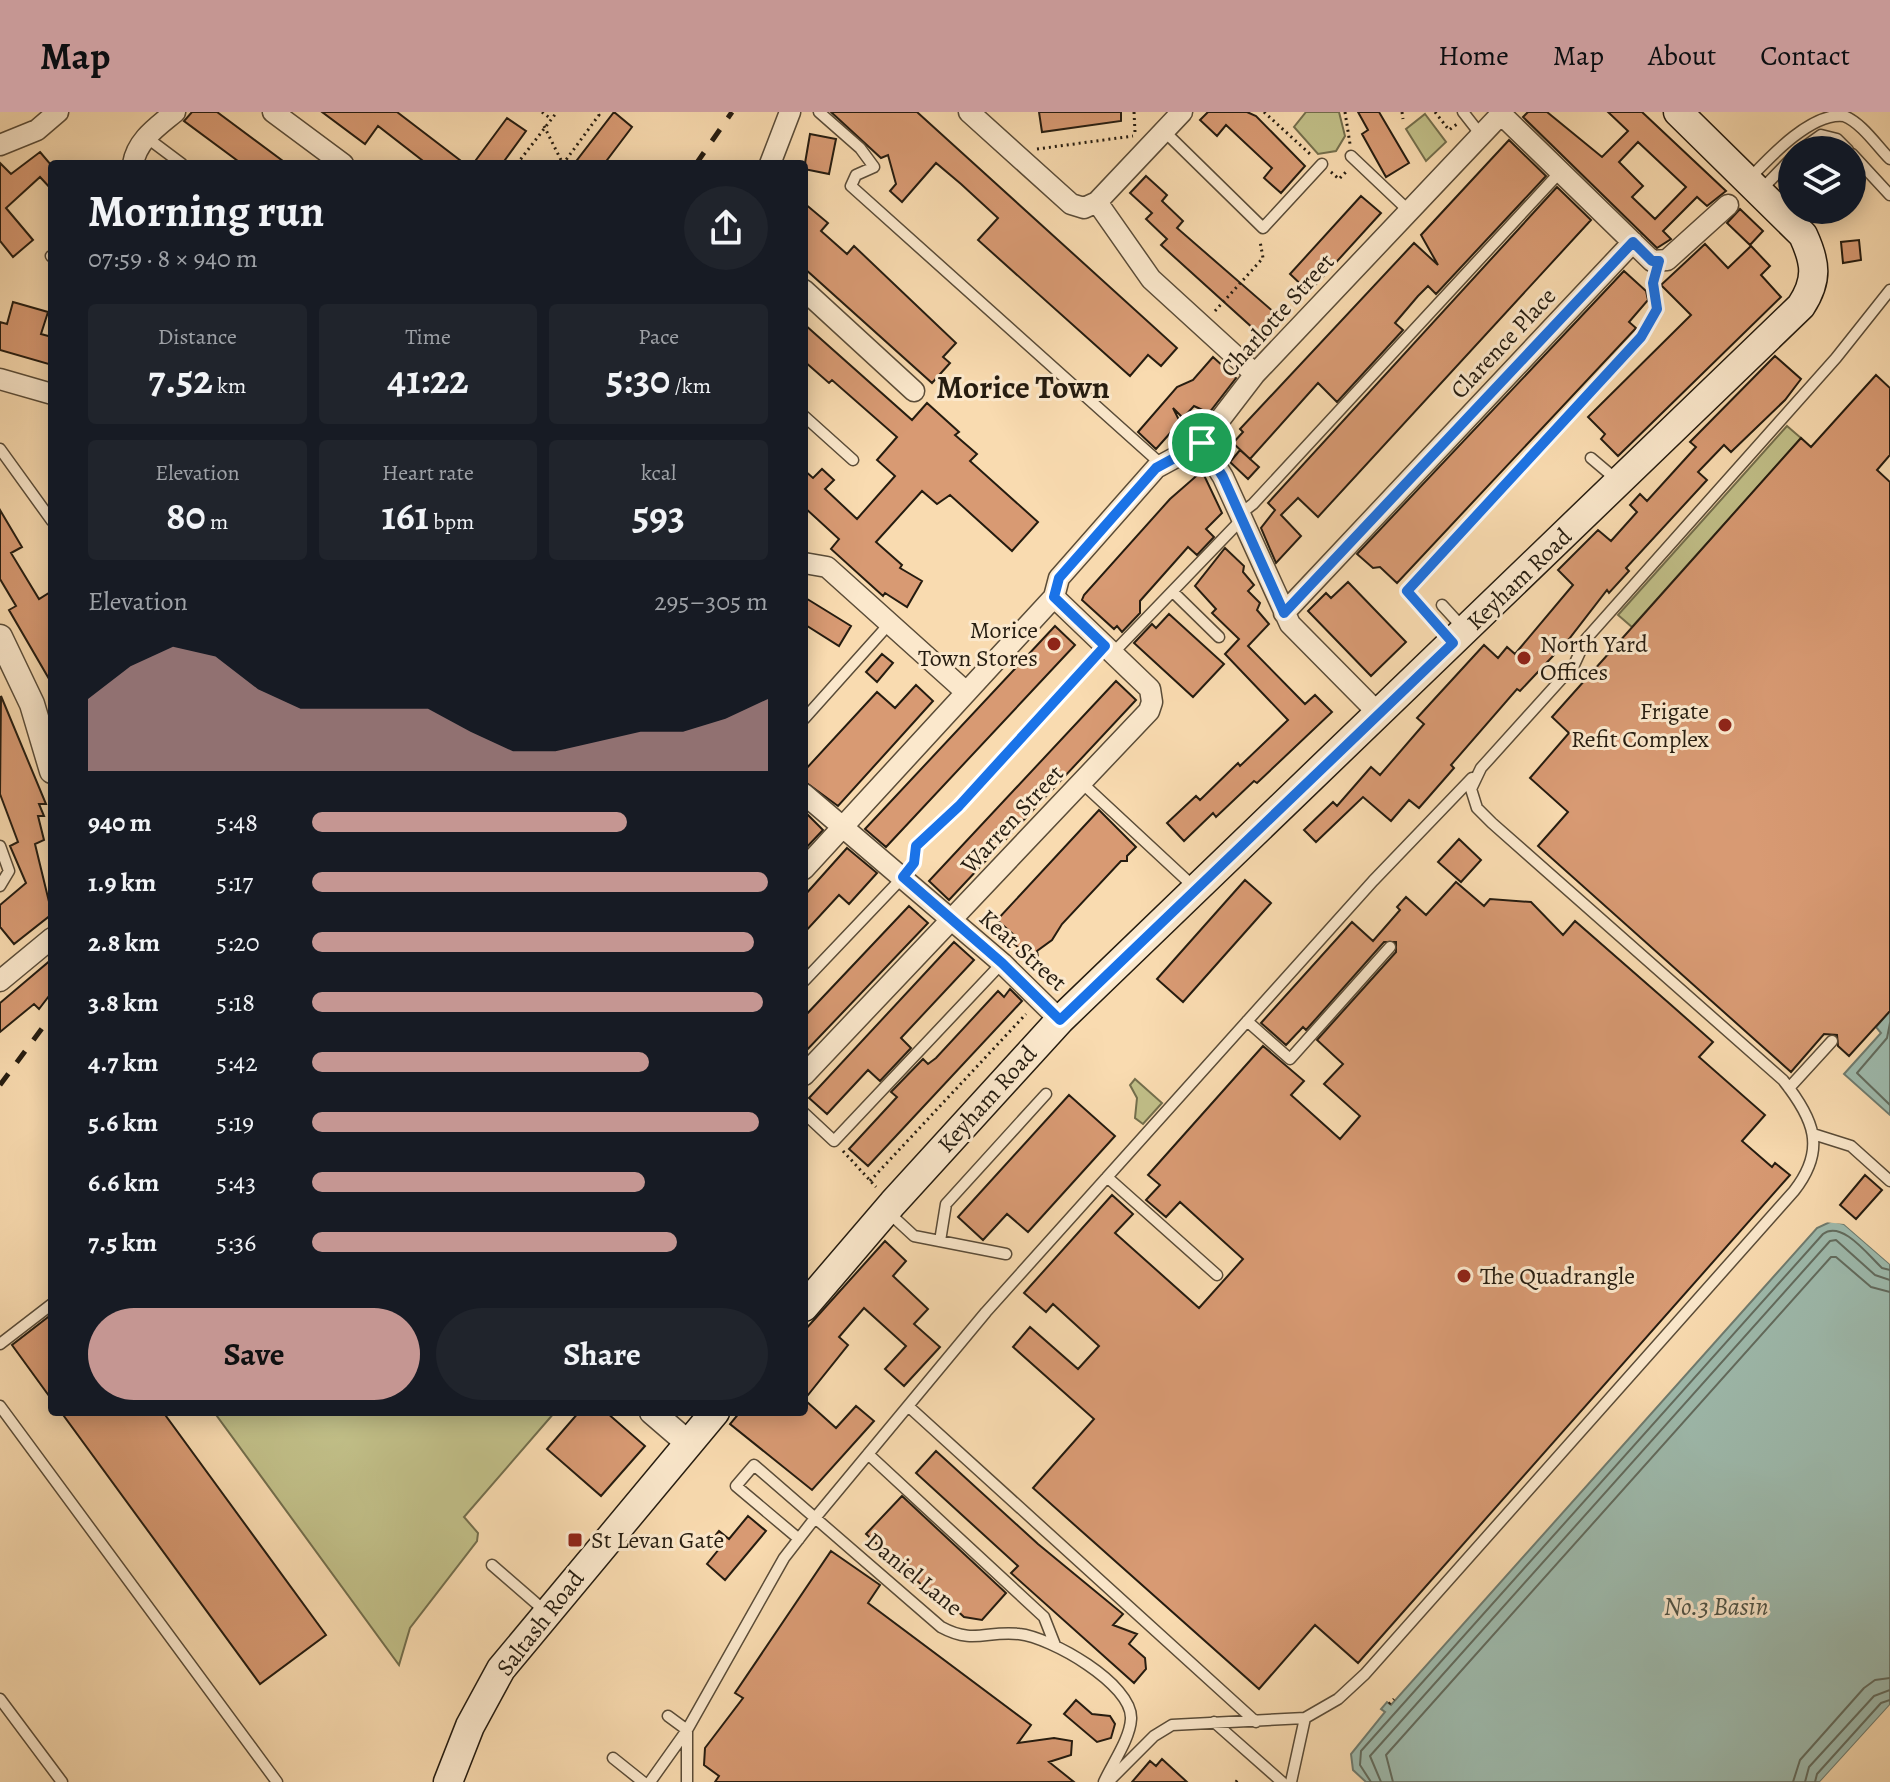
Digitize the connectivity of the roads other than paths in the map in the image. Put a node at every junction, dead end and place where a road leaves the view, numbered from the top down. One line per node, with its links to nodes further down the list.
1 (58, 112): 14 (street)
2 (175, 112): 13 (street)
3 (273, 112): 19 (street)
4 (790, 112): 20 (street)
5 (819, 112): 43 (lane)
6 (969, 112): 27 (street)
7 (1182, 112): 11 (street)
8 (1678, 112): 25 (main road)
9 (1502, 113): 12 (street, Charlotte Street); 24 (street)
10 (1465, 114): 12 (lane)
11 (1164, 131): 21 (lane); 27 (street)
12 (1481, 135): 29 (street, Charlotte Street)
13 (146, 137): 17 (street); 18 (lane)
14 (0, 145)
15 (1354, 159): 29 (lane)
16 (1890, 159): 25 (lane)
17 (134, 160)
18 (177, 160)
19 (338, 160)
20 (772, 160)
21 (1322, 164)
22 (1778, 168): 25 (lane)
23 (1866, 169): 26 (lane)
24 (1561, 171): 30 (street); 46 (lane)
25 (1753, 186): 44 (main road, Keyham Road)
26 (1890, 195)
27 (1097, 202): 34 (street)
28 (1728, 205): 31 (street)
29 (1409, 211): 34 (street, Charlotte Street)
30 (1633, 242): 31 (street); 51 (street, Clarence Place)
31 (1663, 260): 55 (lane)
32 (1890, 290): 61 (lane)
33 (808, 294): 36 (street)
34 (1255, 374): 39 (street, Charlotte Street)
35 (0, 379): 37 (street)
36 (914, 391)
37 (48, 393)
38 (808, 420): 42 (lane)
39 (1202, 443): 43 (street, Charlotte Street); 46 (street)
40 (0, 449): 45 (lane)
41 (1591, 458): 44 (lane)
42 (853, 460)
43 (1161, 464): 49 (street, Charlotte Street)
44 (1619, 482): 55 (main road, Keyham Road)
45 (48, 515)
46 (1241, 516): 48 (lane); 51 (street)
47 (808, 564): 52 (street)
48 (1173, 592): 54 (lane); 56 (lane)
49 (1054, 597): 56 (street, Warren Street); 57 (street, Charlotte Street)
50 (1442, 605): 55 (lane)
51 (1284, 613): 58 (street)
52 (891, 622): 57 (street); 59 (lane)
53 (0, 637): 60 (street)
54 (1219, 637)
55 (1459, 637): 58 (main road, Keyham Road)
56 (1109, 650): 62 (street, Warren Street); 67 (lane)
57 (966, 692): 64 (street, Charlotte Street)
58 (1378, 713): 69 (main road, Keyham Road)
59 (808, 715)
60 (48, 758)
61 (1481, 768): 77 (lane); 80 (lane)
62 (1082, 783): 69 (lane); 70 (street, Warren Street)
63 (808, 797): 64 (street, Keat Street)
64 (843, 828): 66 (street, Charlotte Street); 67 (street, Keat Street)
65 (0, 846): 68 (lane)
66 (808, 865)
67 (903, 877): 70 (street, Keat Street); 75 (lane)
68 (0, 886)
69 (1196, 888): 76 (main road, Keyham Road)
70 (952, 921): 73 (street, Keat Street); 79 (street, Warren Street)
71 (48, 941): 74 (street)
72 (1390, 947): 77 (lane)
73 (1002, 963): 76 (street, Keat Street); 82 (lane)
74 (4, 969)
75 (808, 977)
76 (1060, 1020): 86 (main road, Keyham Road)
77 (1247, 1021): 84 (lane)
78 (1832, 1041): 80 (lane)
79 (808, 1071)
80 (1789, 1088): 83 (lane)
81 (1046, 1094): 87 (lane)
82 (808, 1117)
83 (1813, 1134): 85 (lane); 106 (lane)
84 (1107, 1177): 89 (lane); 94 (lane)
85 (1890, 1181)
86 (886, 1211): 87 (lane); 90 (main road, Keyham Road)
87 (940, 1241): 88 (lane)
88 (1006, 1254)
89 (1217, 1275)
90 (808, 1302)
91 (48, 1307): 92 (lane)
92 (0, 1344)
93 (0, 1406): 112 (lane)
94 (908, 1406): 98 (lane); 108 (lane)
95 (657, 1416): 97 (street)
96 (712, 1416): 97 (main road)
97 (688, 1443): 102 (main road, Saltash Road)
98 (868, 1454): 99 (lane); 103 (lane)
99 (815, 1518): 100 (lane); 100 (lane, Daniel Lane); 103 (lane, Daniel Lane)
100 (799, 1539): 109 (lane)
101 (492, 1565): 102 (lane)
102 (546, 1612): 113 (main road, Saltash Road)
103 (1055, 1645): 117 (lane, Daniel Lane)
104 (0, 1699): 111 (lane)
105 (668, 1716): 109 (lane)
106 (1305, 1718): 108 (lane); 119 (lane)
107 (1214, 1722): 108 (lane); 117 (lane); 118 (lane)
108 (1256, 1722)
109 (687, 1730): 115 (lane); 116 (lane)
110 (613, 1758): 114 (lane)
111 (62, 1782)
112 (277, 1782)
113 (448, 1782)
114 (643, 1782)
115 (650, 1782)
116 (687, 1782)
117 (1106, 1782)
118 (1282, 1782)
119 (1291, 1782)

